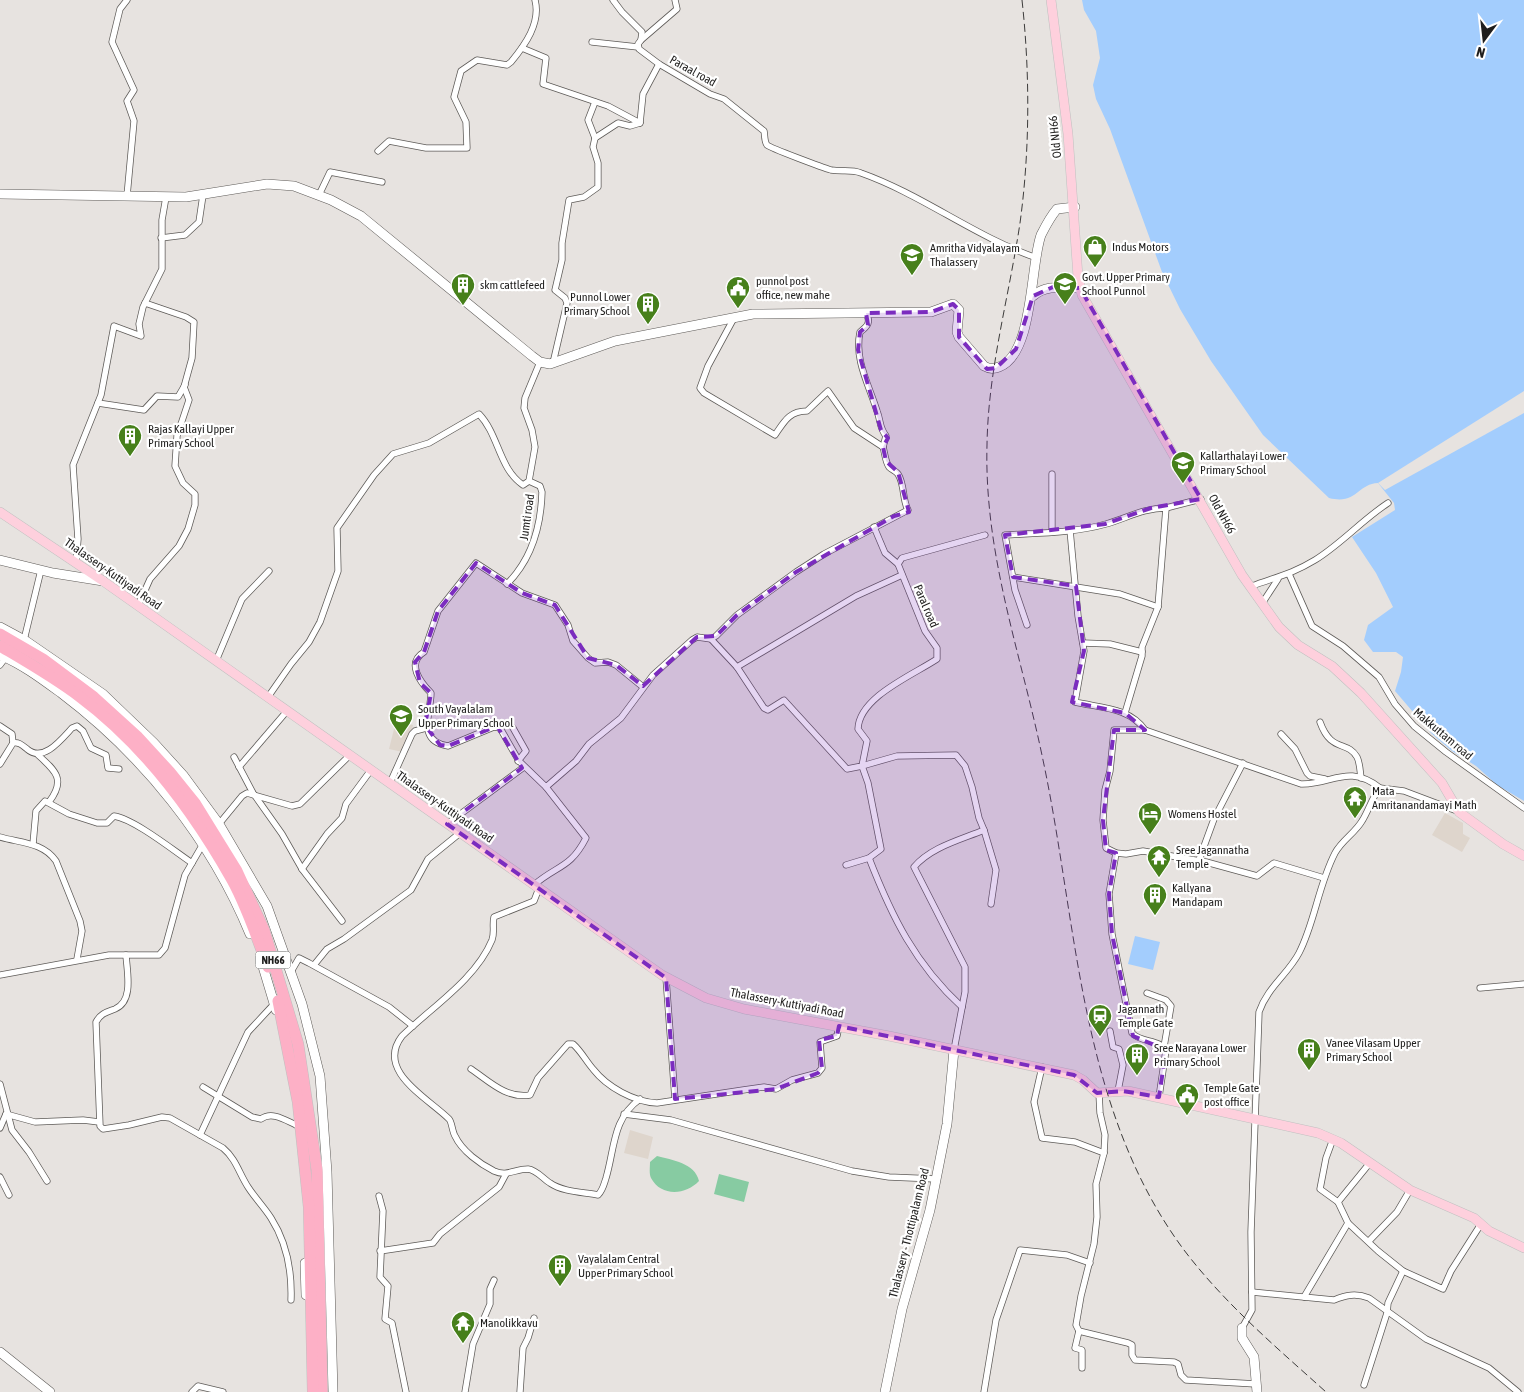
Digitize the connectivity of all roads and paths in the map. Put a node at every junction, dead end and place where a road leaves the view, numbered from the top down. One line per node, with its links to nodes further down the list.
1 (127, 0): 18 (street)
2 (535, 0): 9 (street)
3 (613, 0): 6 (street)
4 (675, 0): 6 (street)
5 (1050, 0): 21 (main road, Old NH66)
6 (641, 40): 8 (street)
7 (592, 42): 8 (street)
8 (638, 47): 10 (street)
9 (522, 48): 11 (street); 14 (street)
10 (659, 64): 12 (street, Paraal road); 23 (street, Paraal road)
11 (595, 102): 12 (street); 13 (street)
12 (640, 123): 13 (street)
13 (595, 138): 30 (street)
14 (378, 151)
15 (382, 182): 17 (street)
16 (0, 194): 18 (street)
17 (319, 195): 19 (street); 29 (street)
18 (127, 196): 20 (street)
19 (203, 196): 20 (street); 22 (street)
20 (166, 197): 22 (street)
21 (1075, 207): 23 (street); 24 (main road, Old NH66)
22 (161, 238): 26 (street)
23 (1037, 258): 25 (street)
24 (1080, 288): 25 (street); 36 (main road, Old NH66)
25 (1032, 296): 27 (street)
26 (145, 303): 31 (street); 32 (street)
27 (866, 312): 28 (street); 33 (street)
28 (734, 318): 30 (street); 33 (street)
29 (540, 362): 30 (street); 35 (street)
30 (553, 363)
31 (184, 385): 32 (street); 58 (street)
32 (98, 402): 45 (street)
33 (883, 447): 40 (street)
34 (1052, 474): 42 (street)
35 (529, 481): 54 (street, Jumti road); 72 (street)
36 (1201, 500): 38 (street); 56 (main road, Old NH66)
37 (1388, 502): 49 (street)
38 (1166, 508): 41 (street); 59 (street)
39 (0, 512): 45 (main road, Thalassery-Kuttiyadi Road)
40 (874, 527): 46 (street); 63 (street)
41 (1070, 530): 42 (street); 55 (street)
42 (1052, 532): 51 (street)
43 (985, 535): 46 (street)
44 (0, 560): 47 (street)
45 (76, 562): 53 (main road, Thalassery-Kuttiyadi Road)
46 (898, 564): 50 (street, Paral road)
47 (41, 570): 53 (street); 64 (street)
48 (269, 572): 69 (street)
49 (1289, 574): 52 (street); 100 (street, Makkuttam road)
50 (902, 575): 70 (street); 89 (street, Paral road)
51 (1013, 577): 55 (street); 60 (street)
52 (1278, 579): 56 (street); 57 (street)
53 (103, 581): 58 (main road, Thalassery-Kuttiyadi Road)
54 (507, 584): 71 (street); 77 (street)
55 (1076, 586): 59 (street); 65 (street)
56 (1252, 586): 57 (main road, Old NH66)
57 (1263, 602): 101 (main road, Old NH66)
58 (138, 606): 69 (main road, Thalassery-Kuttiyadi Road)
59 (1158, 607): 67 (street)
60 (1027, 625)
61 (0, 627): 64 (street)
62 (0, 634): 188 (highway, NH66)
63 (710, 639): 70 (street); 71 (street)
64 (24, 640): 102 (street)
65 (1083, 643): 67 (street); 74 (street)
66 (0, 646): 187 (highway, NH66)
67 (1142, 652): 74 (street)
68 (2, 659): 108 (street)
69 (216, 661): 72 (main road, Thalassery-Kuttiyadi Road)
70 (737, 666): 89 (street)
71 (643, 687): 96 (street)
72 (268, 698): 73 (main road, Thalassery-Kuttiyadi Road)
73 (287, 711): 83 (main road, Thalassery-Kuttiyadi Road); 90 (street)
74 (1125, 712): 79 (street)
75 (1320, 722): 93 (street)
76 (0, 726): 81 (street)
77 (426, 728): 85 (street); 95 (street)
78 (513, 728): 85 (street)
79 (1145, 730): 86 (street); 109 (street)
80 (1280, 734): 94 (street)
81 (13, 743): 82 (street); 87 (street)
82 (38, 755): 91 (street); 99 (street)
83 (350, 755): 92 (main road, Thalassery-Kuttiyadi Road); 98 (street)
84 (234, 757): 90 (street)
85 (518, 761): 88 (street)
86 (1243, 763): 94 (street); 112 (street)
87 (0, 764)
88 (524, 766): 96 (street); 103 (street)
89 (862, 766): 104 (street); 111 (street)
90 (239, 767): 98 (street)
91 (119, 769)
92 (370, 770): 95 (main road, Thalassery-Kuttiyadi Road); 115 (street)
93 (1361, 778): 94 (street); 97 (street)
94 (1325, 779)
95 (390, 783): 103 (main road, Thalassery-Kuttiyadi Road)
96 (546, 787): 117 (street)
97 (1380, 788): 101 (street); 116 (street)
98 (253, 793): 102 (street); 115 (street)
99 (49, 802): 107 (street); 113 (street)
100 (1524, 808)
101 (1459, 812): 110 (main road, Old NH66)
102 (219, 824): 123 (street)
103 (447, 824): 105 (main road, Thalassery-Kuttiyadi Road)
104 (984, 830): 118 (street); 130 (street)
105 (460, 833): 117 (main road, Thalassery-Kuttiyadi Road); 122 (street)
106 (0, 837): 107 (street)
107 (33, 844): 121 (street)
108 (203, 844): 113 (street); 129 (street)
109 (1116, 853): 112 (street); 134 (street)
110 (1524, 856)
111 (869, 858): 114 (street); 130 (street)
112 (1199, 860): 116 (street)
113 (192, 863): 120 (street)
114 (846, 865)
115 (302, 869): 119 (street)
116 (1324, 878): 148 (street)
117 (536, 887): 125 (main road, Thalassery-Kuttiyadi Road); 131 (street)
118 (991, 904)
119 (342, 921)
120 (126, 955): 121 (street); 149 (street)
121 (77, 959): 124 (street)
122 (314, 965): 123 (street); 131 (street)
123 (292, 970): 189 (street)
124 (0, 975)
125 (666, 978): 132 (main road, Thalassery-Kuttiyadi Road); 145 (street)
126 (1524, 984): 127 (street)
127 (1480, 988)
128 (1147, 994): 134 (street)
129 (274, 1004): 143 (street); 150 (street)
130 (962, 1007): 135 (street)
131 (413, 1026): 156 (street)
132 (839, 1026): 135 (main road, Thalassery-Kuttiyadi Road); 145 (street)
133 (1110, 1031): 140 (street)
134 (1164, 1047): 142 (street)
135 (954, 1050): 136 (main road, Thalassery-Kuttiyadi Road); 158 (street, Thalassery - Thottipalam Road)
136 (1042, 1067): 141 (main road, Thalassery-Kuttiyadi Road); 154 (street)
137 (470, 1069): 144 (street)
138 (0, 1084): 146 (street)
139 (203, 1087): 143 (street)
140 (1118, 1091): 141 (main road); 142 (main road)
141 (1099, 1093): 154 (street)
142 (1159, 1097): 148 (main road)
143 (219, 1098): 150 (street); 152 (street)
144 (640, 1099): 145 (street); 147 (street)
145 (675, 1099)
146 (6, 1114): 149 (street); 151 (street); 159 (street)
147 (624, 1114): 156 (street); 158 (street)
148 (1256, 1118): 153 (main road); 172 (street)
149 (99, 1122): 152 (street)
150 (296, 1124): 186 (street)
151 (0, 1128)
152 (200, 1135): 174 (street)
153 (1333, 1139): 155 (main road); 163 (street)
154 (1104, 1153): 169 (street)
155 (1369, 1164): 160 (main road); 163 (street)
156 (506, 1174): 168 (street)
157 (0, 1177): 161 (street)
158 (936, 1179): 193 (street, Thalassery - Thottipalam Road)
159 (47, 1181)
160 (1410, 1190): 165 (main road); 166 (street)
161 (9, 1195)
162 (379, 1196): 168 (street)
163 (1338, 1202): 164 (street)
164 (1348, 1224): 166 (street); 173 (street)
165 (1481, 1224): 167 (main road); 170 (street)
166 (1369, 1241): 170 (street)
167 (1524, 1248)
168 (380, 1252): 190 (street)
169 (1090, 1263): 178 (street); 194 (street)
170 (1403, 1271): 175 (street)
171 (494, 1280): 191 (street)
172 (1252, 1292): 173 (street); 177 (street)
173 (1304, 1297): 175 (street)
174 (291, 1300)
175 (1388, 1313): 181 (street); 195 (street)
176 (534, 1318): 192 (street)
177 (1242, 1328): 182 (street)
178 (1079, 1331): 180 (street); 182 (street)
179 (0, 1352): 183 (street)
180 (1082, 1368)
181 (1364, 1385)
182 (1256, 1388)
183 (50, 1392)
184 (192, 1392): 185 (street)
185 (223, 1392)
186 (308, 1392)
187 (313, 1392)
188 (322, 1392)
189 (333, 1392)
190 (406, 1392)
191 (465, 1392)
192 (520, 1392)
193 (885, 1392)
194 (984, 1392)
195 (1518, 1392)

